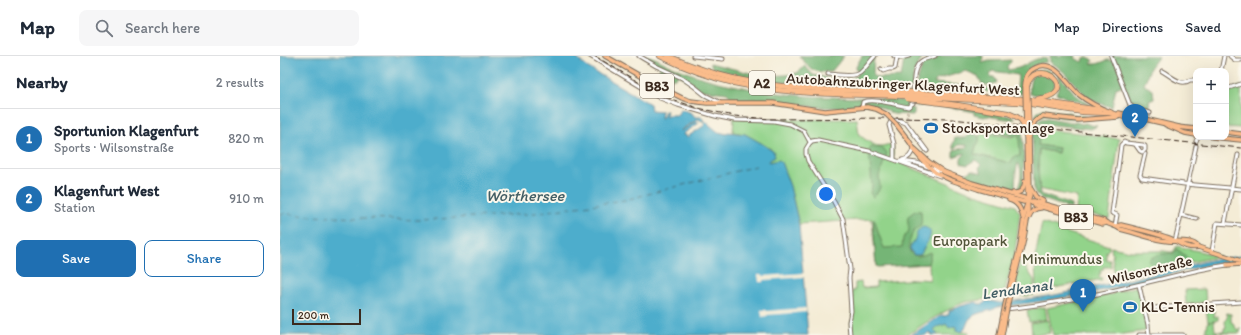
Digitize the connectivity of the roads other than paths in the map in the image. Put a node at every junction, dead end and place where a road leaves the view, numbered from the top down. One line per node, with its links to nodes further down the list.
1 (590, 56): 42 (street)
2 (606, 56): 27 (main road, B83)
3 (638, 56): 27 (street)
4 (660, 56): 24 (highway, Autobahnzubringer Klagenfurt West / A2)
5 (668, 56): 24 (highway, Autobahnzubringer Klagenfurt West / A2)
6 (693, 56): 14 (street)
7 (875, 56): 19 (street)
8 (895, 56): 9 (street); 17 (street)
9 (909, 56)
10 (935, 56): 28 (street)
11 (1111, 56): 30 (street)
12 (1224, 56): 16 (street)
13 (1230, 56): 15 (street)
14 (723, 59)
15 (1241, 60)
16 (1222, 68)
17 (881, 69)
18 (1162, 71): 20 (street)
19 (828, 74)
20 (1193, 80)
21 (1241, 84): 23 (street)
22 (1026, 86): 26 (highway); 29 (main road); 38 (highway, bridge)
23 (1229, 88)
24 (907, 96): 25 (highway, Autobahnzubringer Klagenfurt West / A2, bridge); 25 (highway, bridge)
25 (918, 97): 26 (highway, Autobahnzubringer Klagenfurt West / A2); 31 (highway, Autobahnzubringer Klagenfurt West / A2); 38 (highway, bridge)
26 (1033, 100): 29 (highway, Autobahnzubringer Klagenfurt West / A2)
27 (719, 102): 28 (main road, B83)
28 (862, 108): 40 (main road, B83, bridge)
29 (1110, 111): 33 (main road)
30 (1150, 114)
31 (1125, 117): 32 (main road); 38 (main road, bridge)
32 (1166, 125): 33 (main road); 37 (main road)
33 (1179, 127): 34 (main road)
34 (1193, 129)
35 (1229, 132): 36 (main road)
36 (1241, 134)
37 (1193, 137)
38 (1028, 138): 53 (main road); 55 (main road)
39 (1229, 139): 41 (main road)
40 (908, 140): 45 (main road, B83); 51 (main road, B83)
41 (1241, 140)
42 (810, 142): 49 (street); 83 (street)
43 (1135, 144): 70 (street)
44 (1196, 146): 56 (street)
45 (913, 148): 50 (street); 51 (main road, B83)
46 (927, 151): 49 (street)
47 (1145, 154): 56 (street)
48 (1238, 155): 58 (street)
49 (894, 159): 50 (street)
50 (899, 161): 51 (street); 52 (street)
51 (929, 166): 52 (street); 54 (main road, B83); 57 (main road, B83)
52 (924, 171): 54 (street)
53 (1027, 173): 57 (main road); 61 (main road)
54 (945, 177): 59 (main road, B83)
55 (1030, 180): 61 (main road); 63 (main road)
56 (1188, 184): 58 (street); 64 (street)
57 (988, 188): 61 (main road, B83)
58 (1231, 188): 60 (street); 68 (street)
59 (978, 189): 61 (main road, B83); 66 (main road)
60 (1241, 189)
61 (1028, 201): 62 (main road, B83); 63 (main road, B83); 66 (main road); 72 (main road)
62 (1047, 208): 67 (main road, B83); 72 (main road)
63 (1067, 210): 67 (main road, B83)
64 (1181, 215): 65 (street); 71 (street)
65 (1197, 219)
66 (1023, 221): 78 (main road)
67 (1106, 223): 70 (main road, B83)
68 (1226, 223): 69 (street); 73 (street)
69 (1241, 225)
70 (1116, 226): 71 (main road, B83)
71 (1175, 241): 73 (main road, B83)
72 (1023, 243): 78 (main road)
73 (1212, 251): 74 (main road, B83)
74 (1239, 260): 76 (main road)
75 (1241, 264): 76 (main road)
76 (1228, 265): 77 (street, Wilsonstraße)
77 (1139, 285): 80 (street, Wilsonstraße); 87 (street)
78 (1009, 293): 82 (main road, bridge)
79 (1241, 302): 81 (street)
80 (1006, 308)
81 (1154, 308)
82 (1005, 313): 84 (main road); 85 (main road)
83 (850, 335)
84 (998, 335)
85 (1002, 335)
86 (1139, 335): 87 (street)
87 (1149, 335): 88 (street)
88 (1183, 335)

